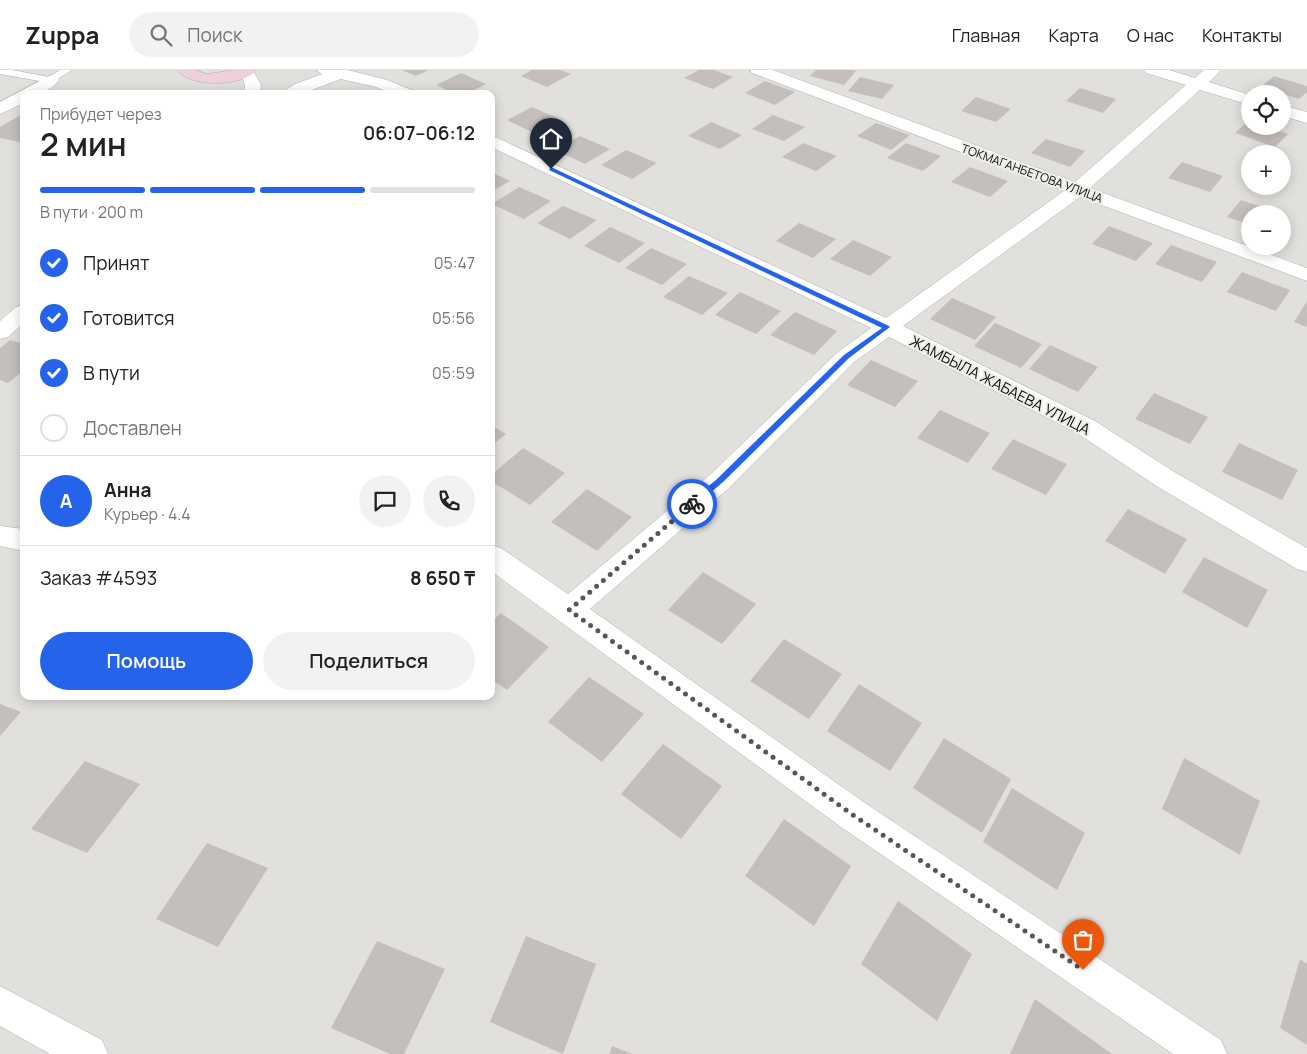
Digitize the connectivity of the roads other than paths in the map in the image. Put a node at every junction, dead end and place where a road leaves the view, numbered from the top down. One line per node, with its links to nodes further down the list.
1 (66, 70): 10 (lane)
2 (185, 70): 8 (street)
3 (324, 70): 9 (street)
4 (758, 70): 22 (street, ТОКМАГАНБЕТОВА УЛИЦА)
5 (1152, 70): 11 (street)
6 (1213, 70): 11 (street)
7 (0, 71): 10 (lane)
8 (247, 71): 13 (street)
9 (342, 73): 14 (street); 15 (street)
10 (51, 80): 12 (street)
11 (1196, 83): 16 (street); 22 (street)
12 (34, 90)
13 (252, 90)
14 (295, 90)
15 (399, 90)
16 (1241, 97)
17 (20, 98): 18 (street)
18 (0, 109)
19 (1291, 113): 20 (street)
20 (1307, 118)
21 (495, 142): 25 (street, ЖАМБЫЛА ЖАБАЕВА УЛИЦА)
22 (1078, 189): 23 (street, ТОКМАГАНБЕТОВА УЛИЦА); 25 (street)
23 (1307, 276)
24 (20, 315): 26 (street)
25 (886, 327): 30 (street, ЖАМБЫЛА ЖАБАЕВА УЛИЦА); 31 (street)
26 (0, 332)
27 (0, 536): 28 (street)
28 (20, 539)
29 (495, 559): 31 (street)
30 (1307, 561)
31 (569, 610): 34 (street)
32 (0, 1005): 33 (street)
33 (88, 1054)
34 (1207, 1054)

